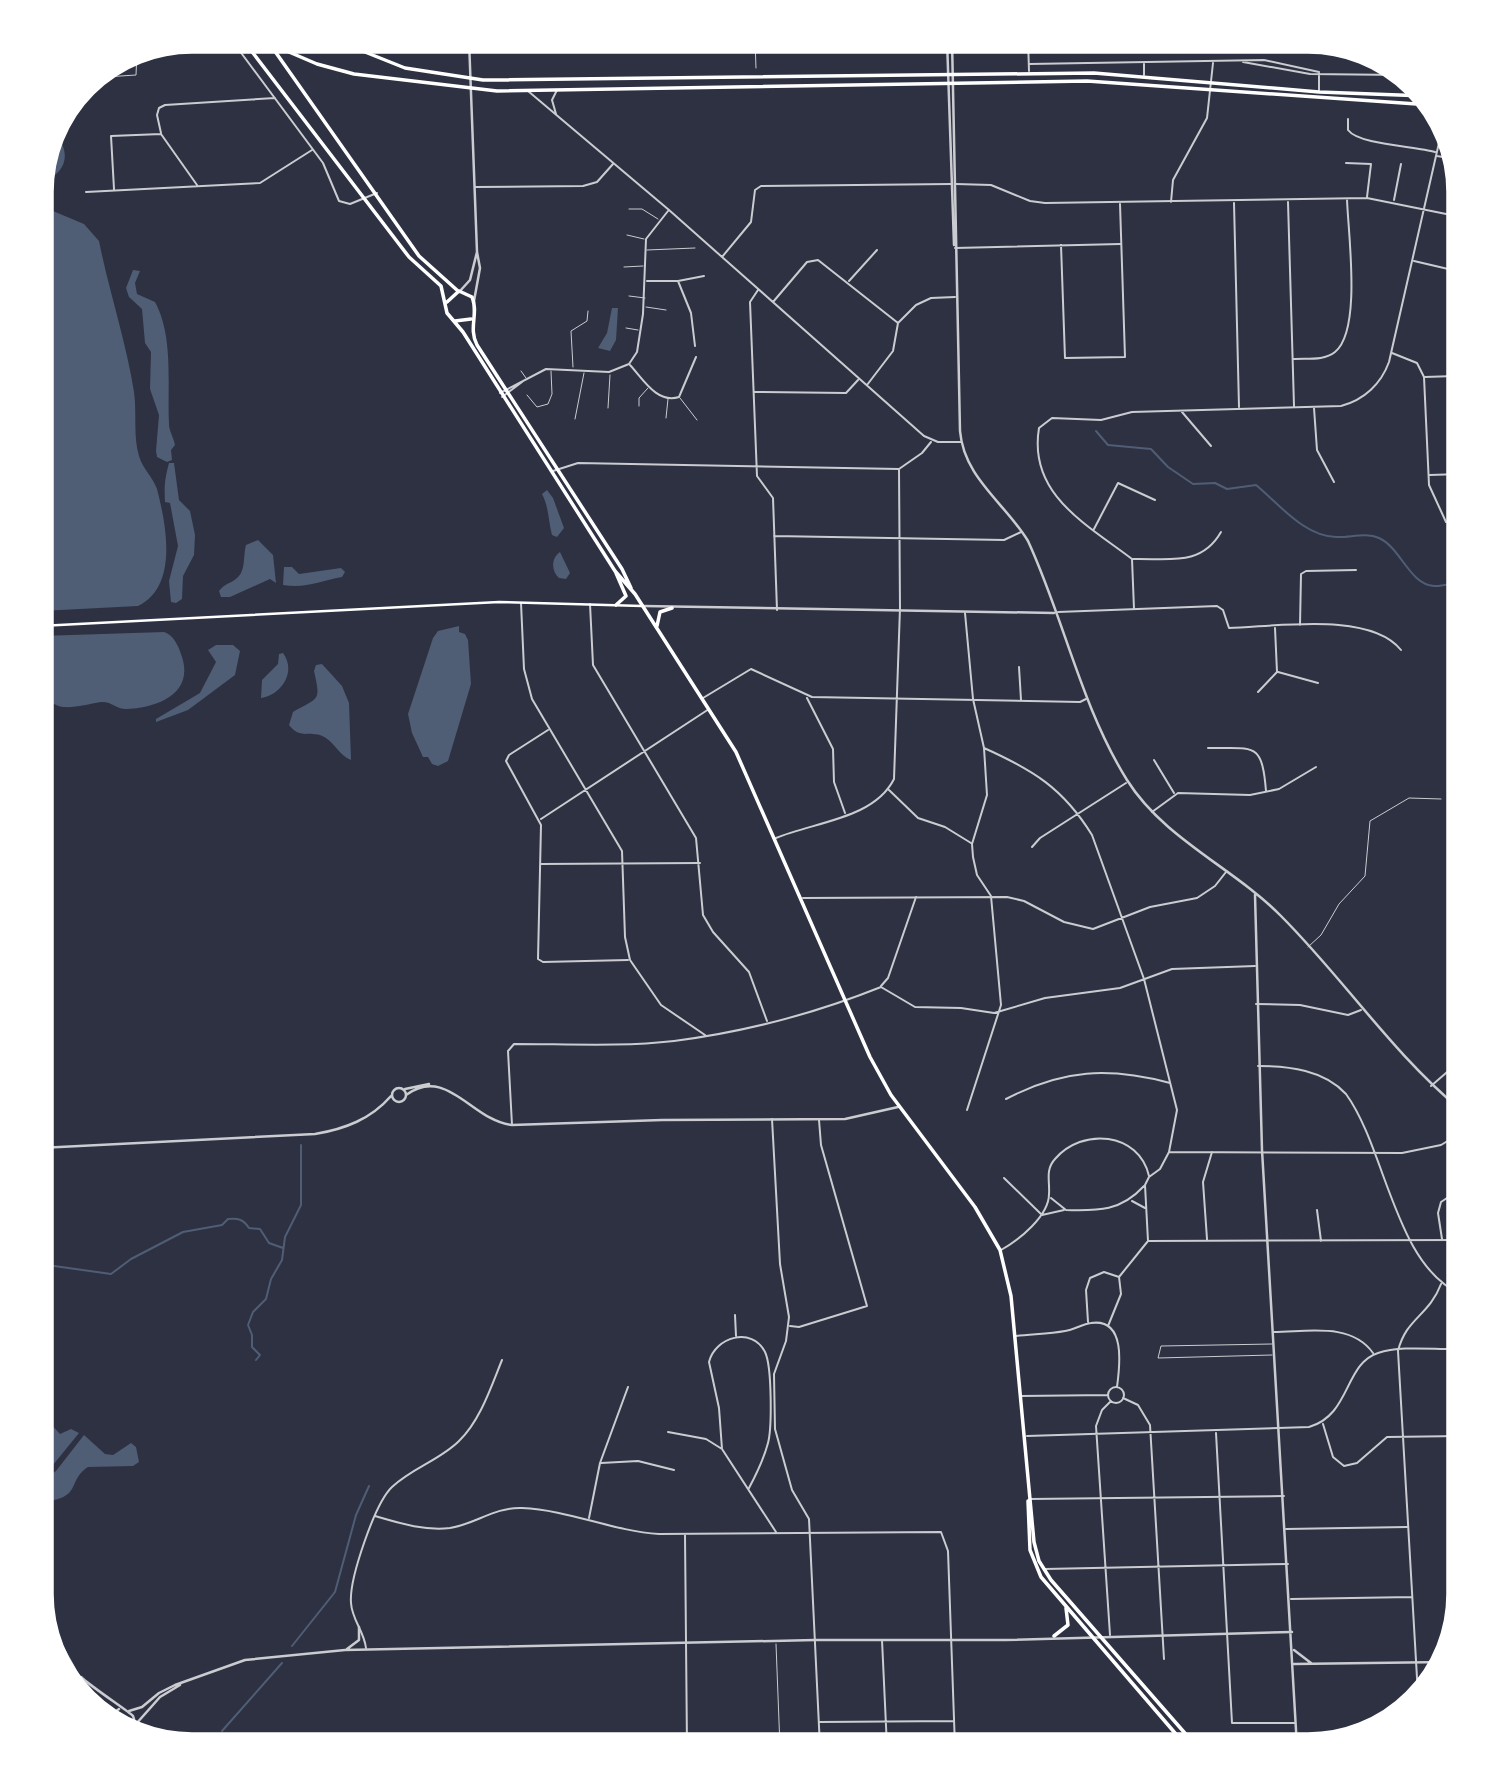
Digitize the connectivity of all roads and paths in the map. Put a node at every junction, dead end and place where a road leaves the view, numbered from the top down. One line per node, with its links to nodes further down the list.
1 (240, 53): 32 (street)
2 (253, 53): 52 (main road)
3 (277, 53): 49 (main road)
4 (291, 53): 26 (main road)
5 (368, 53): 23 (main road)
6 (469, 53): 23 (street)
7 (755, 53): 16 (lane)
8 (948, 53): 19 (street)
9 (951, 53): 19 (street)
10 (1028, 53): 15 (street)
11 (1144, 62): 12 (street); 15 (street); 21 (street)
12 (1213, 62): 13 (street); 24 (street)
13 (1242, 62): 18 (street); 18 (street)
14 (136, 64): 22 (lane)
15 (1028, 64): 17 (street)
16 (756, 68)
17 (1029, 72): 19 (main road); 21 (main road)
18 (1319, 72): 20 (street); 30 (street)
19 (949, 73): 23 (main road); 25 (street)
20 (1383, 74)
21 (1143, 75): 24 (main road)
22 (114, 76)
23 (470, 79): 26 (street)
24 (1212, 81): 28 (street); 30 (main road)
25 (949, 82): 27 (main road); 28 (main road); 44 (street)
26 (470, 89): 29 (main road); 46 (street)
27 (557, 90): 29 (main road); 34 (street)
28 (1211, 90): 33 (main road); 56 (street)
29 (527, 91): 34 (street)
30 (1319, 92): 31 (main road)
31 (1410, 95)
32 (275, 97): 36 (street); 38 (street)
33 (1417, 104)
34 (556, 114): 41 (street)
35 (1348, 119): 39 (street)
36 (161, 134): 45 (street); 47 (street)
37 (1439, 142): 39 (street)
38 (313, 149): 45 (street); 52 (street)
39 (1436, 154): 40 (street); 58 (street)
40 (1444, 156)
41 (614, 163): 46 (street); 60 (street)
42 (1346, 163): 50 (street)
43 (1401, 164): 54 (street)
44 (952, 184): 57 (street); 68 (street); 72 (street)
45 (198, 186): 47 (street)
46 (475, 187): 71 (street)
47 (114, 190): 48 (street)
48 (86, 192)
49 (377, 193): 52 (street); 82 (main road)
50 (1367, 198): 51 (street); 54 (street)
51 (1347, 199): 53 (street); 100 (street)
52 (366, 200): 88 (main road)
53 (1288, 200): 55 (street); 100 (street)
54 (1394, 201): 58 (street)
55 (1234, 202): 56 (street); 123 (street)
56 (1171, 203): 57 (street)
57 (1120, 204): 65 (street)
58 (1424, 208): 61 (street); 73 (street)
59 (629, 209): 62 (lane)
60 (669, 210): 62 (street); 72 (street)
61 (1448, 214)
62 (660, 220): 64 (street)
63 (627, 235): 64 (lane)
64 (646, 239): 69 (street)
65 (1121, 244): 66 (street); 66 (street)
66 (1061, 245): 68 (street)
67 (695, 248): 69 (lane)
68 (955, 248): 84 (street)
69 (645, 250): 74 (street)
70 (877, 250): 80 (street)
71 (477, 252): 82 (street); 86 (street)
72 (722, 257): 81 (street)
73 (1412, 261): 76 (street); 98 (street)
74 (646, 266): 75 (lane); 78 (street)
75 (624, 267)
76 (1448, 269)
77 (704, 276): 79 (street)
78 (646, 281): 79 (street); 85 (street)
79 (678, 281): 97 (street)
80 (849, 281): 87 (street); 94 (street)
81 (758, 289): 87 (street); 114 (street)
82 (460, 291): 86 (main road); 88 (main road)
83 (629, 296): 85 (lane)
84 (957, 297): 94 (street); 129 (street)
85 (645, 298): 89 (street)
86 (474, 301): 92 (main road)
87 (773, 302): 110 (street)
88 (446, 304): 93 (main road)
89 (644, 307): 90 (lane); 96 (street)
90 (666, 310)
91 (588, 311): 103 (lane)
92 (471, 318): 93 (main road); 113 (main road)
93 (453, 321): 115 (main road)
94 (898, 323): 112 (street)
95 (626, 328): 96 (lane)
96 (640, 330): 101 (street)
97 (695, 346)
98 (1391, 353): 108 (street); 121 (street)
99 (696, 357): 117 (street)
100 (1292, 359): 120 (street)
101 (629, 364): 106 (street); 111 (street)
102 (551, 369): 103 (street); 109 (street); 116 (lane)
103 (573, 370): 105 (street)
104 (521, 371): 109 (lane)
105 (584, 371): 106 (street); 126 (lane)
106 (610, 372): 122 (lane)
107 (1448, 376): 108 (street)
108 (1424, 377): 136 (street)
109 (526, 379): 113 (street)
110 (859, 379): 112 (street); 114 (street)
111 (649, 386): 118 (street); 119 (lane)
112 (867, 386): 128 (street)
113 (507, 391): 115 (street); 132 (main road)
114 (753, 392): 131 (street)
115 (501, 395): 134 (main road)
116 (527, 395)
117 (679, 397): 118 (street); 127 (lane)
118 (668, 399): 125 (lane)
119 (639, 406)
120 (1294, 407): 121 (street); 123 (street)
121 (1314, 407): 137 (street)
122 (608, 408)
123 (1240, 408): 124 (street)
124 (1182, 411): 130 (street); 140 (street)
125 (666, 418)
126 (575, 419)
127 (697, 420)
128 (931, 441): 129 (street); 133 (street)
129 (961, 442): 141 (street)
130 (1211, 446)
131 (757, 466): 132 (street); 133 (street); 143 (street)
132 (557, 468): 134 (street); 148 (main road)
133 (899, 468): 144 (street)
134 (551, 472): 147 (main road)
135 (1448, 474): 136 (street)
136 (1429, 475): 139 (street)
137 (1334, 482)
138 (1155, 500): 140 (street)
139 (1446, 522)
140 (1094, 530): 145 (street)
141 (1022, 531): 144 (street); 158 (street)
142 (1221, 532): 145 (street)
143 (774, 536): 144 (street); 155 (street)
144 (900, 538): 156 (street)
145 (1132, 559): 154 (street)
146 (1356, 570): 160 (street)
147 (615, 571): 148 (main road); 151 (main road)
148 (632, 589): 152 (main road)
149 (521, 602): 150 (main road); 159 (main road); 175 (street)
150 (590, 604): 151 (main road); 178 (street)
151 (616, 605): 152 (main road)
152 (643, 607): 153 (street); 162 (main road)
153 (672, 608): 155 (street); 162 (main road)
154 (1134, 609): 158 (street); 161 (street)
155 (777, 610): 156 (street)
156 (900, 613): 157 (street); 170 (street)
157 (965, 613): 158 (street); 171 (street)
158 (1054, 613): 172 (street)
159 (53, 625)
160 (1300, 626): 161 (street); 163 (street)
161 (1275, 627): 165 (street)
162 (657, 628): 169 (main road)
163 (1401, 650)
164 (1019, 667): 173 (street)
165 (1277, 672): 166 (street); 167 (street)
166 (1318, 682)
167 (1258, 692)
168 (806, 696): 169 (street); 170 (street); 188 (street)
169 (704, 698): 174 (main road)
170 (899, 699): 171 (street); 183 (street)
171 (973, 699): 173 (street); 176 (street)
172 (1087, 699): 173 (street); 181 (street)
173 (1021, 701)
174 (710, 708): 178 (street); 191 (main road)
175 (549, 730): 182 (street); 190 (street)
176 (984, 748): 189 (street); 192 (street)
177 (1208, 748): 184 (street)
178 (644, 750): 182 (street); 194 (street)
179 (1154, 760): 185 (street)
180 (1316, 767): 184 (street)
181 (1128, 781): 187 (street); 189 (street)
182 (585, 789): 190 (street); 196 (street)
183 (888, 790): 188 (street); 192 (street)
184 (1266, 792): 185 (street)
185 (1174, 794): 187 (street)
186 (1441, 799): 203 (lane)
187 (1152, 812): 197 (street)
188 (845, 814): 191 (street)
189 (1079, 814): 193 (street); 202 (street)
190 (539, 820): 195 (street)
191 (776, 838): 201 (main road)
192 (972, 844): 199 (street)
193 (1032, 847)
194 (701, 863): 196 (street); 212 (street)
195 (541, 864): 196 (street); 204 (street)
196 (624, 864): 204 (street)
197 (1226, 872): 198 (street); 202 (street)
198 (1255, 895): 203 (street); 205 (street)
199 (991, 896): 200 (street); 202 (street); 211 (street)
200 (916, 897): 201 (street); 207 (street)
201 (802, 898): 208 (main road)
202 (1123, 918): 206 (street)
203 (1308, 947): 210 (street)
204 (630, 960): 213 (street)
205 (1255, 966): 206 (street); 209 (street)
206 (1144, 979): 211 (street); 216 (street)
207 (881, 986): 208 (street); 211 (street)
208 (846, 1001): 212 (street); 225 (main road)
209 (1256, 1004): 210 (street); 214 (street)
210 (1362, 1010): 218 (street)
211 (1001, 1011): 227 (street)
212 (768, 1022): 213 (street)
213 (706, 1036): 230 (street)
214 (1258, 1066): 233 (street); 236 (street)
215 (1448, 1071): 218 (street)
216 (1171, 1084): 222 (street); 235 (street)
217 (434, 1085): 219 (street); 220 (street); 230 (street)
218 (1431, 1086): 223 (street)
219 (403, 1089): 220 (street); 221 (street)
220 (406, 1095): 224 (street)
221 (391, 1096): 224 (street); 226 (street)
222 (1006, 1099)
223 (1448, 1100)
224 (394, 1101): 226 (street)
225 (898, 1107): 229 (street); 254 (main road)
226 (380, 1108): 232 (street)
227 (967, 1111)
228 (772, 1119): 229 (street); 230 (street); 260 (street)
229 (819, 1120): 260 (street)
230 (512, 1125)
231 (1448, 1139): 236 (street)
232 (52, 1147)
233 (1262, 1150): 234 (street); 236 (street); 247 (street)
234 (1212, 1151): 235 (street); 248 (street)
235 (1169, 1152): 237 (street)
236 (1373, 1152): 252 (street)
237 (1149, 1177): 239 (street); 240 (street)
238 (1004, 1178): 246 (street)
239 (1145, 1185): 242 (street); 243 (street)
240 (1049, 1196): 244 (street); 246 (street)
241 (1448, 1198): 249 (street)
242 (1131, 1200): 243 (street); 244 (street)
243 (1147, 1209): 251 (street)
244 (1066, 1210): 246 (street)
245 (1317, 1210): 253 (street)
246 (1042, 1215): 254 (street)
247 (1267, 1239): 248 (street); 253 (street); 262 (street)
248 (1207, 1240): 251 (street)
249 (1442, 1240): 250 (street); 252 (street)
250 (1448, 1240)
251 (1148, 1241): 255 (street)
252 (1409, 1241): 253 (street); 256 (street)
253 (1321, 1242)
254 (1000, 1250): 263 (main road)
255 (1119, 1277): 259 (street); 261 (street)
256 (1441, 1284): 257 (street); 267 (street)
257 (1448, 1288)
258 (735, 1315): 264 (street)
259 (1088, 1323): 261 (street); 263 (street)
260 (789, 1326): 300 (street)
261 (1108, 1326): 272 (street)
262 (1273, 1332): 265 (street); 269 (street)
263 (1015, 1336): 274 (main road)
264 (736, 1337): 286 (street); 289 (street)
265 (1274, 1344): 268 (street); 268 (lane)
266 (1448, 1349): 267 (street)
267 (1398, 1351): 269 (street); 285 (street)
268 (1275, 1355): 278 (street)
269 (1374, 1355): 277 (street)
270 (502, 1360): 295 (street)
271 (628, 1387): 287 (street)
272 (1117, 1387): 273 (street); 275 (street)
273 (1108, 1395): 274 (street); 276 (street)
274 (1020, 1396): 283 (main road)
275 (1123, 1398): 276 (street); 281 (street)
276 (1111, 1401): 282 (street)
277 (1323, 1423): 278 (street); 285 (street)
278 (1280, 1430): 279 (street); 290 (street)
279 (1216, 1431): 281 (street); 292 (street)
280 (668, 1432): 286 (street)
281 (1151, 1433): 282 (street); 291 (street)
282 (1096, 1435): 283 (street); 293 (street)
283 (1023, 1436): 294 (main road)
284 (1448, 1437): 285 (street)
285 (1404, 1439): 297 (street)
286 (722, 1449): 289 (street)
287 (600, 1463): 288 (street); 296 (street)
288 (674, 1471)
289 (749, 1488): 299 (street)
290 (1284, 1496): 292 (street); 298 (street)
291 (1155, 1497): 292 (street); 293 (street); 304 (street)
292 (1220, 1497): 302 (street)
293 (1100, 1498): 294 (street); 305 (street)
294 (1028, 1499): 306 (main road); 309 (main road)
295 (375, 1516): 296 (street); 310 (street)
296 (589, 1519): 301 (street)
297 (1408, 1527): 298 (street); 307 (street)
298 (1286, 1529): 303 (street)
299 (776, 1533): 300 (street); 301 (street)
300 (810, 1533): 319 (street); 320 (street)
301 (685, 1534): 322 (street)
302 (1224, 1564): 303 (street); 304 (street); 313 (street)
303 (1288, 1564): 308 (street)
304 (1160, 1565): 305 (street); 312 (street)
305 (1105, 1566): 306 (street); 316 (street)
306 (1043, 1570): 315 (main road)
307 (1413, 1597): 308 (street); 328 (street)
308 (1291, 1599): 311 (street)
309 (1065, 1606): 314 (main road); 317 (main road)
310 (359, 1627): 324 (street); 325 (street)
311 (1293, 1632): 313 (street); 326 (street)
312 (1163, 1633): 313 (street); 316 (street); 327 (street)
313 (1229, 1633): 344 (street)
314 (1091, 1635): 315 (street); 317 (street); 350 (main road)
315 (1100, 1635): 316 (street); 351 (main road)
316 (1110, 1635)
317 (1054, 1636): 319 (street)
318 (882, 1639): 319 (street); 320 (street); 342 (street)
319 (951, 1639): 339 (street)
320 (816, 1640): 321 (street); 341 (street)
321 (776, 1641): 322 (street); 346 (lane)
322 (686, 1644): 324 (street); 345 (street)
323 (63, 1648): 332 (street)
324 (366, 1649): 325 (street)
325 (345, 1650): 333 (street)
326 (1294, 1650): 330 (street); 331 (street)
327 (1164, 1659)
328 (1417, 1663): 329 (street); 331 (street); 334 (street)
329 (1431, 1663)
330 (1294, 1664): 331 (street); 344 (street)
331 (1314, 1664)
332 (79, 1675): 335 (street); 336 (street)
333 (186, 1682): 338 (street); 343 (street)
334 (1418, 1683)
335 (88, 1689)
336 (123, 1709): 337 (street); 338 (street)
337 (114, 1711)
338 (129, 1711): 340 (street)
339 (954, 1721): 342 (street); 349 (street)
340 (134, 1722)
341 (819, 1722): 342 (street); 347 (street)
342 (886, 1722): 348 (street)
343 (137, 1723)
344 (1296, 1723): 352 (street)
345 (687, 1734)
346 (780, 1734)
347 (819, 1734)
348 (886, 1734)
349 (954, 1734)
350 (1176, 1734)
351 (1186, 1734)
352 (1297, 1734)

